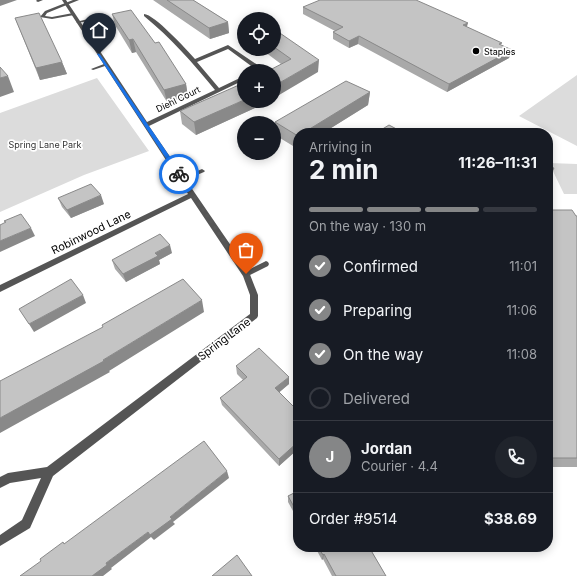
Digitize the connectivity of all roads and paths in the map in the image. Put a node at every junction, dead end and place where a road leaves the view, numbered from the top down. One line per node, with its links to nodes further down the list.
1 (77, 0): 2 (lane)
2 (65, 2): 3 (street, Spring Lane); 3 (lane)
3 (73, 14): 6 (street, Spring Lane)
4 (146, 15): 7 (street, Diehl Court)
5 (92, 19): 6 (lane)
6 (78, 22): 9 (street, Spring Lane)
7 (194, 61): 8 (street); 12 (street, Diehl Court)
8 (253, 64)
9 (106, 65): 10 (lane); 13 (street, Spring Lane)
10 (93, 69)
11 (237, 81): 12 (street, Diehl Court)
12 (218, 90): 13 (street, Diehl Court)
13 (146, 125): 15 (street, Spring Lane)
14 (202, 171): 15 (lane)
15 (183, 179): 16 (street, Spring Lane)
16 (193, 194): 18 (street, Spring Lane); 19 (street, Robinwood Lane)
17 (266, 264): 18 (lane)
18 (246, 274): 20 (street, Spring Lane)
19 (0, 289)
20 (49, 472): 21 (street, Spring Lane); 22 (street, Spring Lane)
21 (0, 483)
22 (0, 541)

